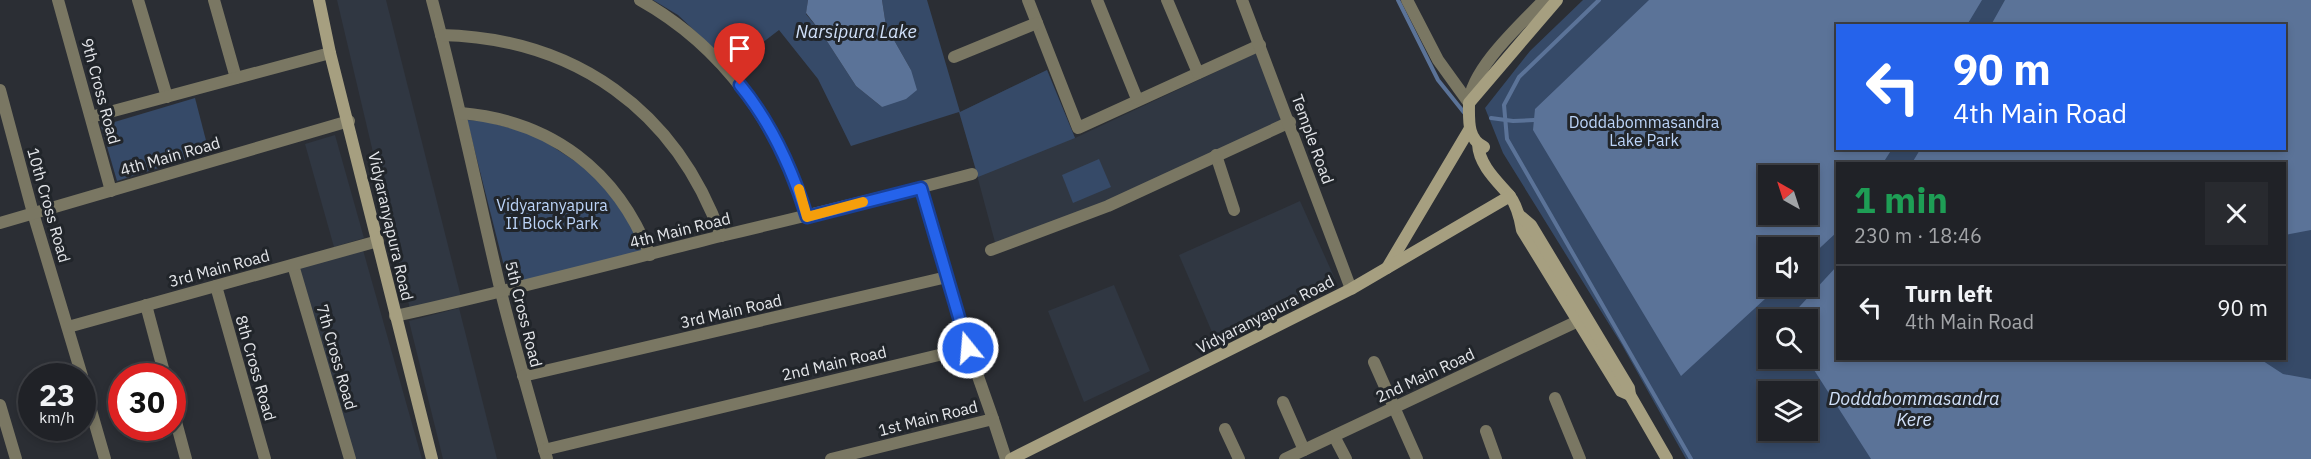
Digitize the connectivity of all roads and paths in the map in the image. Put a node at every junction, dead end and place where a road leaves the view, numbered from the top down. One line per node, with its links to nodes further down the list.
1 (58, 0): 26 (street, 9th Cross Road)
2 (138, 0): 22 (street)
3 (214, 0): 20 (street)
4 (319, 0): 17 (main road, Vidyaranyapura Road)
5 (432, 0): 15 (street, 5th Cross Road)
6 (640, 0): 38 (street)
7 (1028, 0): 14 (street)
8 (1097, 0): 23 (street)
9 (1167, 0): 19 (street)
10 (1242, 0): 16 (street, Temple Road)
11 (1407, 0): 24 (street)
12 (1544, 0): 24 (street)
13 (1557, 0): 24 (main road)
14 (1036, 23): 18 (street); 23 (street)
15 (441, 35): 25 (street, 5th Cross Road); 40 (street)
16 (1260, 45): 19 (street); 28 (street, Temple Road)
17 (330, 52): 20 (street); 27 (main road, Vidyaranyapura Road)
18 (954, 57)
19 (1198, 73): 23 (street)
20 (236, 78): 22 (street)
21 (0, 90): 36 (street, 10th Cross Road)
22 (166, 97): 26 (street)
23 (1137, 99)
24 (1469, 103): 29 (main road)
25 (461, 113): 43 (street); 49 (street, 5th Cross Road)
26 (91, 117): 33 (street, 9th Cross Road)
27 (349, 121): 33 (street, 4th Main Road); 41 (main road, Vidyaranyapura Road)
28 (1290, 122): 30 (street); 48 (street, Temple Road)
29 (1469, 130): 34 (main road); 45 (main road)
30 (1216, 155): 35 (street); 42 (street)
31 (972, 174): 32 (street, 4th Main Road)
32 (921, 188): 38 (street, 4th Main Road); 46 (street)
33 (111, 190): 36 (street, 4th Main Road)
34 (1510, 196): 37 (main road); 45 (main road, Vidyaranyapura Road)
35 (1234, 210)
36 (33, 213): 39 (street, 4th Main Road); 53 (street, 10th Cross Road)
37 (1519, 214): 52 (main road); 59 (main road)
38 (807, 217): 40 (street, 4th Main Road)
39 (0, 223)
40 (721, 237): 43 (street, 4th Main Road)
41 (378, 241): 44 (street, 3rd Main Road); 51 (main road, Vidyaranyapura Road)
42 (991, 250)
43 (650, 255): 49 (street, 4th Main Road)
44 (293, 265): 47 (street, 3rd Main Road); 77 (street, 7th Cross Road)
45 (1386, 269): 48 (main road, Vidyaranyapura Road)
46 (947, 277): 54 (street); 58 (street, 3rd Main Road)
47 (216, 286): 50 (street, 3rd Main Road); 76 (street, 8th Cross Road)
48 (1351, 289): 81 (main road, Vidyaranyapura Road)
49 (501, 292): 51 (street, 4th Main Road); 58 (street, 5th Cross Road)
50 (146, 305): 53 (street, 3rd Main Road); 57 (street)
51 (395, 316): 78 (main road, Vidyaranyapura Road)
52 (1578, 321): 59 (main road); 63 (street, 2nd Main Road)
53 (68, 327): 56 (street, 10th Cross Road)
54 (968, 348): 64 (street); 72 (street, 2nd Main Road)
55 (1374, 362): 63 (street)
56 (78, 363)
57 (162, 363)
58 (522, 376): 72 (street, 5th Cross Road)
59 (1630, 395): 88 (main road)
60 (1555, 398): 87 (street)
61 (1283, 402): 71 (street)
62 (0, 405): 68 (street)
63 (1394, 408): 69 (street, 2nd Main Road); 85 (street)
64 (993, 419): 79 (street, 1st Main Road); 80 (street, 1st Main Road)
65 (96, 427): 74 (street, 10th Cross Road)
66 (1225, 429): 82 (street)
67 (1486, 431): 86 (street)
68 (4, 435): 73 (street)
69 (1334, 436): 71 (street, 2nd Main Road); 84 (street)
70 (181, 441): 75 (street)
71 (1304, 450): 83 (street, 2nd Main Road)
72 (545, 454)
73 (16, 459)
74 (105, 459)
75 (186, 459)
76 (265, 459)
77 (350, 459)
78 (432, 459)
79 (831, 459)
80 (1006, 459)
81 (1011, 459)
82 (1239, 459)
83 (1285, 459)
84 (1346, 459)
85 (1417, 459)
86 (1496, 459)
87 (1580, 459)
88 (1667, 459)

